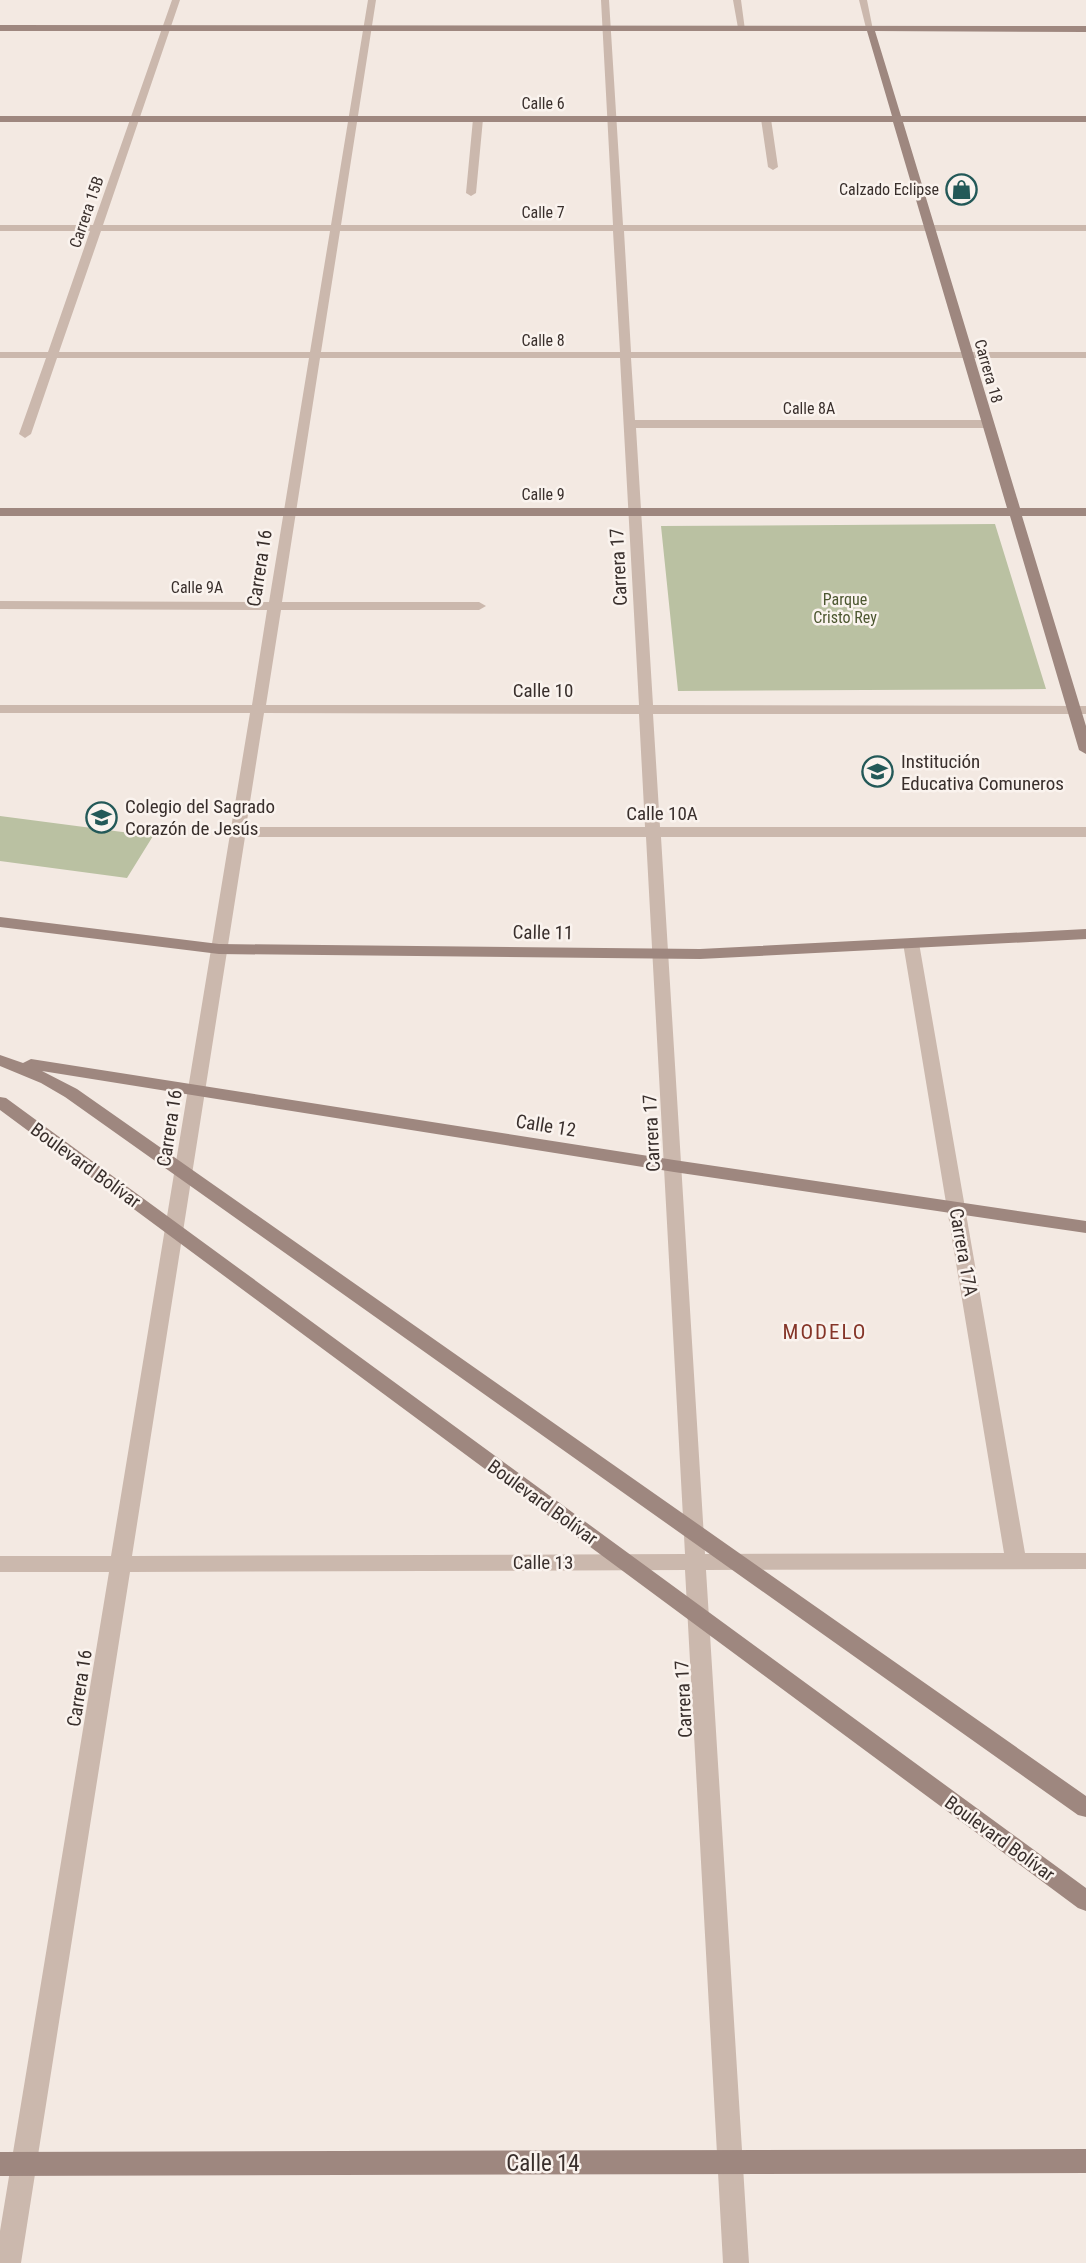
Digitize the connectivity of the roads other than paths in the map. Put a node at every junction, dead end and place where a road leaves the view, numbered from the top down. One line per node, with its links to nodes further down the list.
1 (176, 0): 7 (street, Carrera 15B)
2 (372, 0): 8 (street, Carrera 16)
3 (605, 0): 9 (street, Carrera 17)
4 (737, 0): 10 (street)
5 (863, 0): 11 (street, Carrera 18)
6 (0, 28): 7 (street)
7 (166, 28): 8 (street); 14 (street, Carrera 15B)
8 (367, 28): 9 (street); 15 (street, Carrera 16)
9 (606, 28): 10 (street); 17 (street, Carrera 17)
10 (741, 28): 11 (street)
11 (870, 29): 12 (street); 19 (street, Carrera 18)
12 (1086, 29)
13 (0, 118): 14 (street, Calle 6)
14 (134, 119): 15 (street, Calle 6); 24 (street, Carrera 15B)
15 (352, 119): 16 (street, Calle 6); 25 (street, Carrera 16)
16 (478, 119): 17 (street, Calle 6); 22 (street)
17 (612, 119): 18 (street, Calle 6); 26 (street, Carrera 17)
18 (766, 119): 19 (street, Calle 6); 21 (street)
19 (897, 119): 20 (street, Calle 6); 27 (street, Carrera 18)
20 (1086, 119)
21 (774, 167)
22 (471, 193)
23 (0, 228): 24 (street, Calle 7)
24 (96, 228): 25 (street, Calle 7); 30 (street, Carrera 15B)
25 (335, 228): 26 (street, Calle 7); 31 (street, Carrera 16)
26 (618, 228): 27 (street, Calle 7); 32 (street, Carrera 17)
27 (930, 228): 28 (street, Calle 7); 33 (street, Carrera 18)
28 (1086, 228)
29 (0, 355): 30 (street, Calle 8)
30 (52, 355): 31 (street, Calle 8); 37 (street, Carrera 15B)
31 (314, 355): 32 (street, Calle 8); 39 (street, Carrera 16)
32 (626, 355): 33 (street, Calle 8); 35 (street, Carrera 17)
33 (968, 355): 34 (street, Calle 8); 36 (street, Carrera 18)
34 (1086, 355)
35 (630, 424): 36 (street, Calle 8A); 40 (street, Carrera 17)
36 (988, 424): 41 (street, Carrera 18)
37 (25, 434)
38 (0, 512): 39 (street, Calle 9)
39 (289, 512): 40 (street, Calle 9); 44 (street, Carrera 16)
40 (635, 512): 41 (street, Calle 9); 48 (street, Carrera 17)
41 (1015, 512): 42 (street, Calle 9); 49 (street, Carrera 18)
42 (1086, 512)
43 (0, 605): 44 (street, Calle 9A)
44 (274, 605): 45 (street, Calle 9A); 47 (street, Carrera 16)
45 (478, 606)
46 (0, 709): 47 (street, Calle 10)
47 (258, 709): 48 (street, Calle 10); 51 (street, Carrera 16)
48 (647, 710): 49 (street, Calle 10); 52 (street, Carrera 17)
49 (1080, 710): 50 (street, Carrera 18)
50 (1086, 750)
51 (238, 832): 52 (street, Calle 10A); 57 (street, Carrera 16)
52 (655, 832): 53 (street, Calle 10A); 58 (street, Carrera 17)
53 (1086, 832)
54 (0, 922): 57 (street, Calle 11)
55 (1086, 934): 56 (street, Calle 11)
56 (911, 943): 58 (street, Calle 11); 64 (street, Carrera 17A)
57 (219, 949): 58 (street, Calle 11); 60 (street, Carrera 16)
58 (662, 954): 62 (street, Carrera 17)
59 (0, 1059): 60 (street, Calle 12); 63 (street)
60 (196, 1090): 62 (street, Calle 12); 63 (street, Carrera 16)
61 (0, 1102): 66 (street, Boulevard Bolívar)
62 (674, 1166): 64 (street, Calle 12); 67 (street, Carrera 17)
63 (183, 1172): 66 (street, Carrera 16); 67 (street)
64 (956, 1207): 65 (street, Calle 12); 72 (street, Carrera 17A)
65 (1086, 1227)
66 (173, 1230): 69 (street, Boulevard Bolívar); 73 (street, Carrera 16)
67 (695, 1535): 70 (street, Carrera 17); 71 (street)
68 (1086, 1561): 72 (street, Calle 13)
69 (625, 1562): 70 (street, Calle 13); 73 (street, Calle 13); 75 (street, Boulevard Bolívar)
70 (696, 1562): 71 (street, Calle 13); 75 (street, Carrera 17)
71 (733, 1562): 72 (street, Calle 13); 76 (street)
72 (1016, 1562)
73 (120, 1563): 74 (street, Calle 13); 80 (street, Carrera 16)
74 (0, 1564)
75 (699, 1616): 77 (street, Boulevard Bolívar); 79 (street, Carrera 17)
76 (1086, 1808)
77 (1086, 1901)
78 (1086, 2161): 79 (street, Calle 14)
79 (730, 2162): 80 (street, Calle 14); 82 (street, Carrera 17)
80 (12, 2164): 81 (street, Carrera 16)
81 (8, 2263)
82 (736, 2263)

